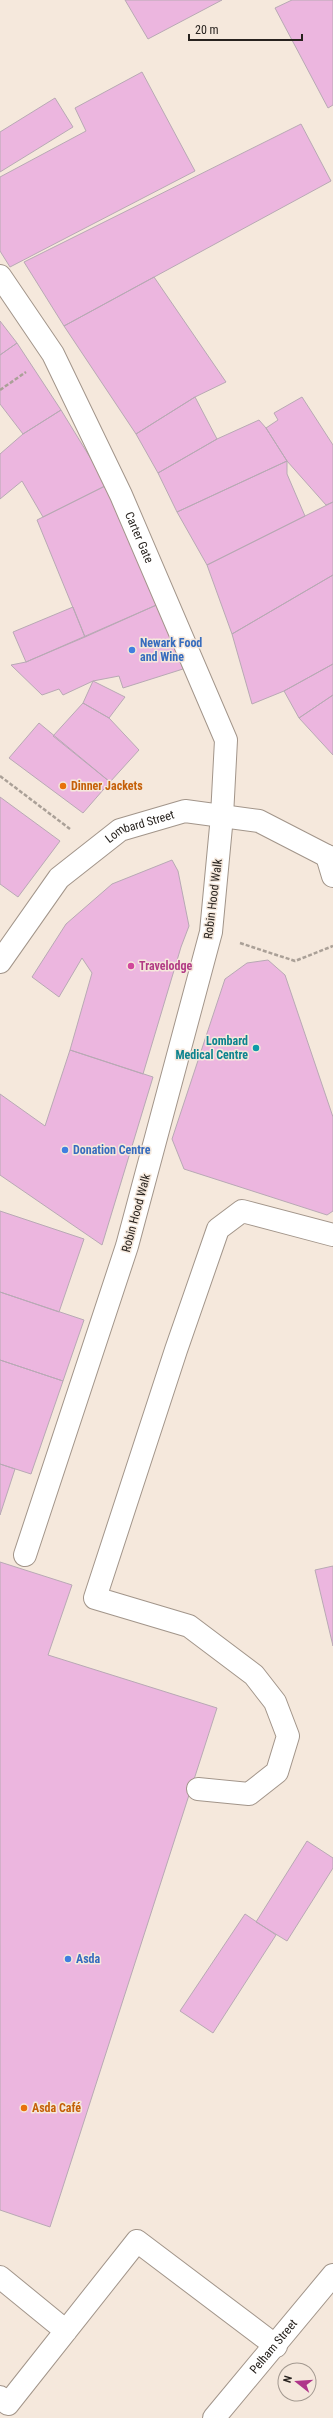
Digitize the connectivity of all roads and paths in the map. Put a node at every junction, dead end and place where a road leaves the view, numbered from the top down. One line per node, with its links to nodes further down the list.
1 (0, 276): 3 (street, Carter Gate)
2 (0, 776): 4 (path)
3 (222, 816): 4 (street, Lombard Street); 5 (street, Lombard Street); 6 (street, Robin Hood Walk)
4 (96, 849): 8 (street, Lombard Street)
5 (331, 862)
6 (211, 932): 7 (path); 10 (street, Robin Hood Walk)
7 (333, 946)
8 (0, 962)
9 (333, 1235): 11 (street)
10 (25, 1554)
11 (198, 1789)
12 (333, 2275): 15 (street, Pelham Street)
13 (0, 2277): 14 (street)
14 (66, 2331): 15 (street); 16 (street)
15 (276, 2346): 17 (street, Pelham Street)
16 (0, 2397)
17 (214, 2418)

